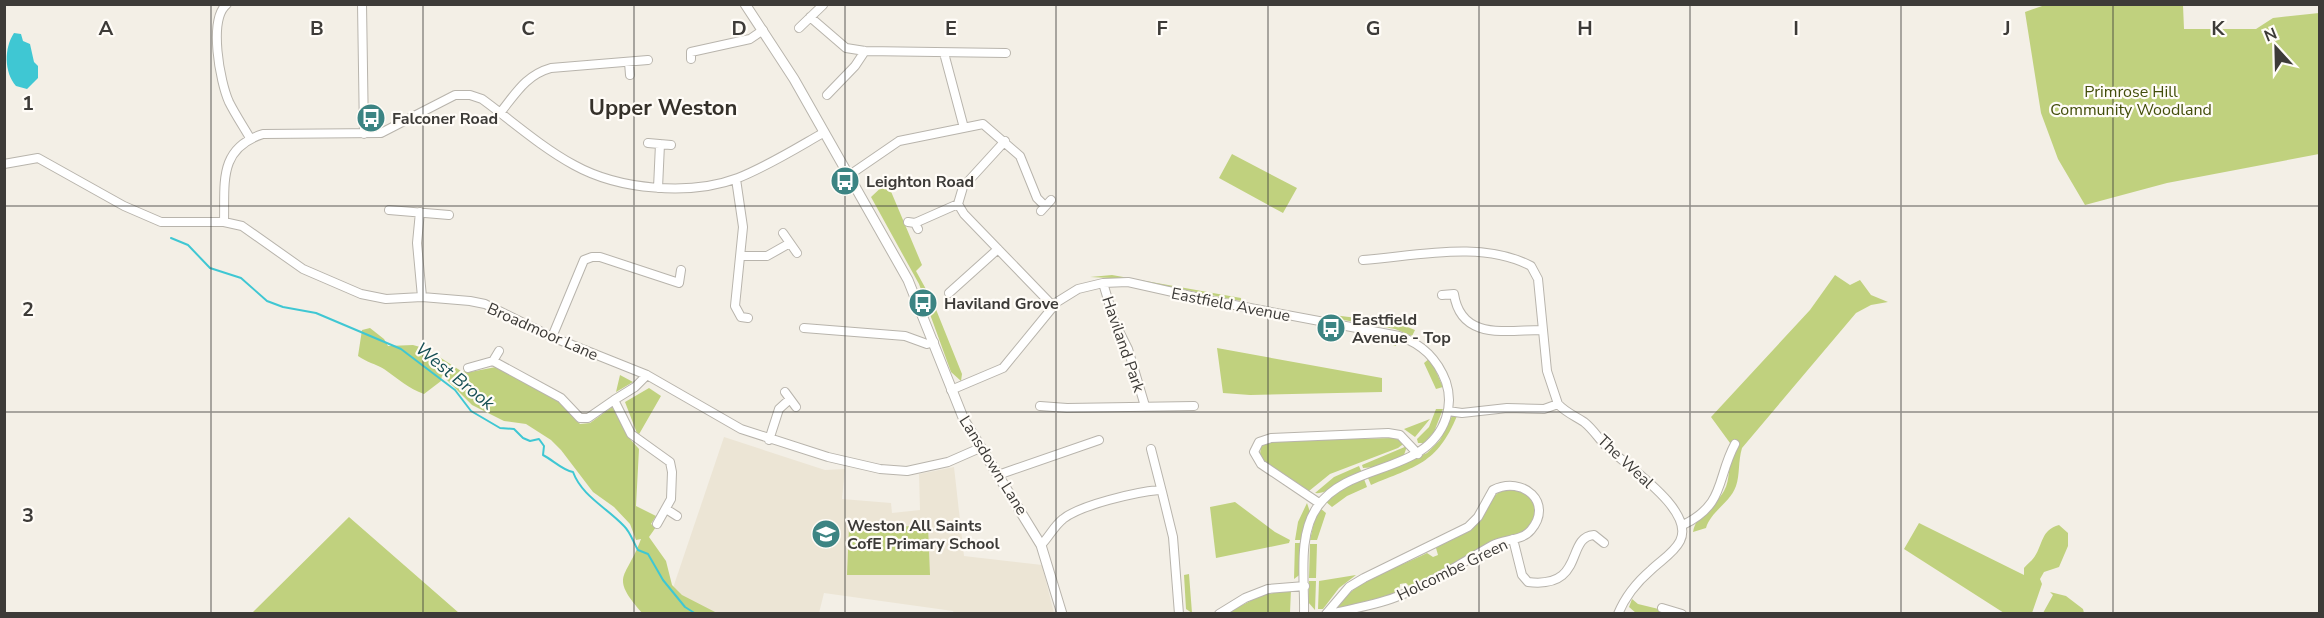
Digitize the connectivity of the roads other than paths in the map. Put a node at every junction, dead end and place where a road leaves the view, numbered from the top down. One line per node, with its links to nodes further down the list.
1 (227, 4): 20 (street)
2 (362, 4): 19 (street)
3 (746, 4): 7 (street, Lansdown Lane)
4 (823, 5): 5 (street)
5 (810, 17): 6 (street); 8 (street)
6 (799, 28)
7 (763, 30): 11 (street); 18 (street, Lansdown Lane)
8 (865, 51): 9 (street); 15 (street)
9 (944, 52): 10 (street); 17 (street)
10 (1006, 53)
11 (691, 59)
12 (648, 60): 13 (street)
13 (629, 62): 14 (street); 16 (street)
14 (630, 75)
15 (826, 94)
16 (500, 112): 19 (street); 28 (street)
17 (964, 128): 21 (street); 26 (street)
18 (823, 133): 26 (street, Lansdown Lane); 27 (street)
19 (364, 134): 20 (street)
20 (250, 138): 34 (street)
21 (1005, 141): 29 (street); 30 (street)
22 (648, 143): 23 (street)
23 (660, 144): 24 (street); 28 (street)
24 (671, 145)
25 (4, 164): 34 (street, Broadmoor Lane)
26 (848, 176): 52 (street, Lansdown Lane)
27 (736, 178): 28 (street); 40 (street)
28 (658, 188)
29 (958, 204): 35 (street); 38 (street)
30 (1046, 206)
31 (389, 210): 32 (street)
32 (420, 212): 33 (street); 46 (street)
33 (449, 216)
34 (224, 222): 46 (street, Broadmoor Lane)
35 (913, 225)
36 (783, 233): 37 (street)
37 (790, 243): 39 (street); 40 (street)
38 (998, 249): 44 (street); 47 (street)
39 (796, 253)
40 (742, 256): 48 (street)
41 (1363, 260): 50 (street)
42 (681, 270): 51 (street)
43 (1103, 283): 47 (street, Eastfield Avenue); 63 (street, Haviland Park); 66 (street, Eastfield Avenue)
44 (949, 295)
45 (1442, 295): 50 (street)
46 (422, 297): 51 (street, Broadmoor Lane)
47 (1053, 306): 57 (street, Eastfield Avenue)
48 (748, 318)
49 (804, 328): 52 (street)
50 (1541, 330): 61 (street)
51 (552, 337): 56 (street, Broadmoor Lane)
52 (934, 342): 57 (street, Lansdown Lane)
53 (499, 351): 54 (street)
54 (493, 361): 55 (street); 60 (street)
55 (468, 368)
56 (647, 375): 60 (street); 67 (street, Broadmoor Lane)
57 (951, 390): 70 (street, Lansdown Lane)
58 (785, 392): 59 (street)
59 (790, 399): 65 (street); 67 (street)
60 (614, 400): 76 (street)
61 (1558, 404): 66 (street); 79 (street, The Weal)
62 (1040, 406): 63 (street, Haviland Park)
63 (1145, 406): 64 (street, Haviland Park)
64 (1194, 406)
65 (796, 407)
66 (1448, 411): 72 (street)
67 (769, 440): 70 (street, Broadmoor Lane)
68 (1099, 440): 73 (street)
69 (1735, 444): 79 (street)
70 (980, 448): 73 (street, Lansdown Lane)
71 (1151, 449): 74 (street)
72 (1418, 454): 75 (street); 75 (street)
73 (998, 475): 82 (street, Lansdown Lane)
74 (1162, 492): 82 (street); 87 (street)
75 (1319, 503): 83 (street)
76 (666, 509): 77 (street); 78 (street)
77 (677, 516)
78 (657, 524)
79 (1683, 525): 85 (street)
80 (1513, 539): 81 (street); 90 (street, Holcombe Green); 90 (street, Holcombe Green)
81 (1604, 543)
82 (1041, 545): 86 (street, Lansdown Lane)
83 (1305, 586): 88 (street); 89 (street)
84 (1662, 608): 91 (street)
85 (1618, 613)
86 (1062, 614)
87 (1179, 614)
88 (1219, 614)
89 (1304, 614)
90 (1328, 614)
91 (1682, 614)

